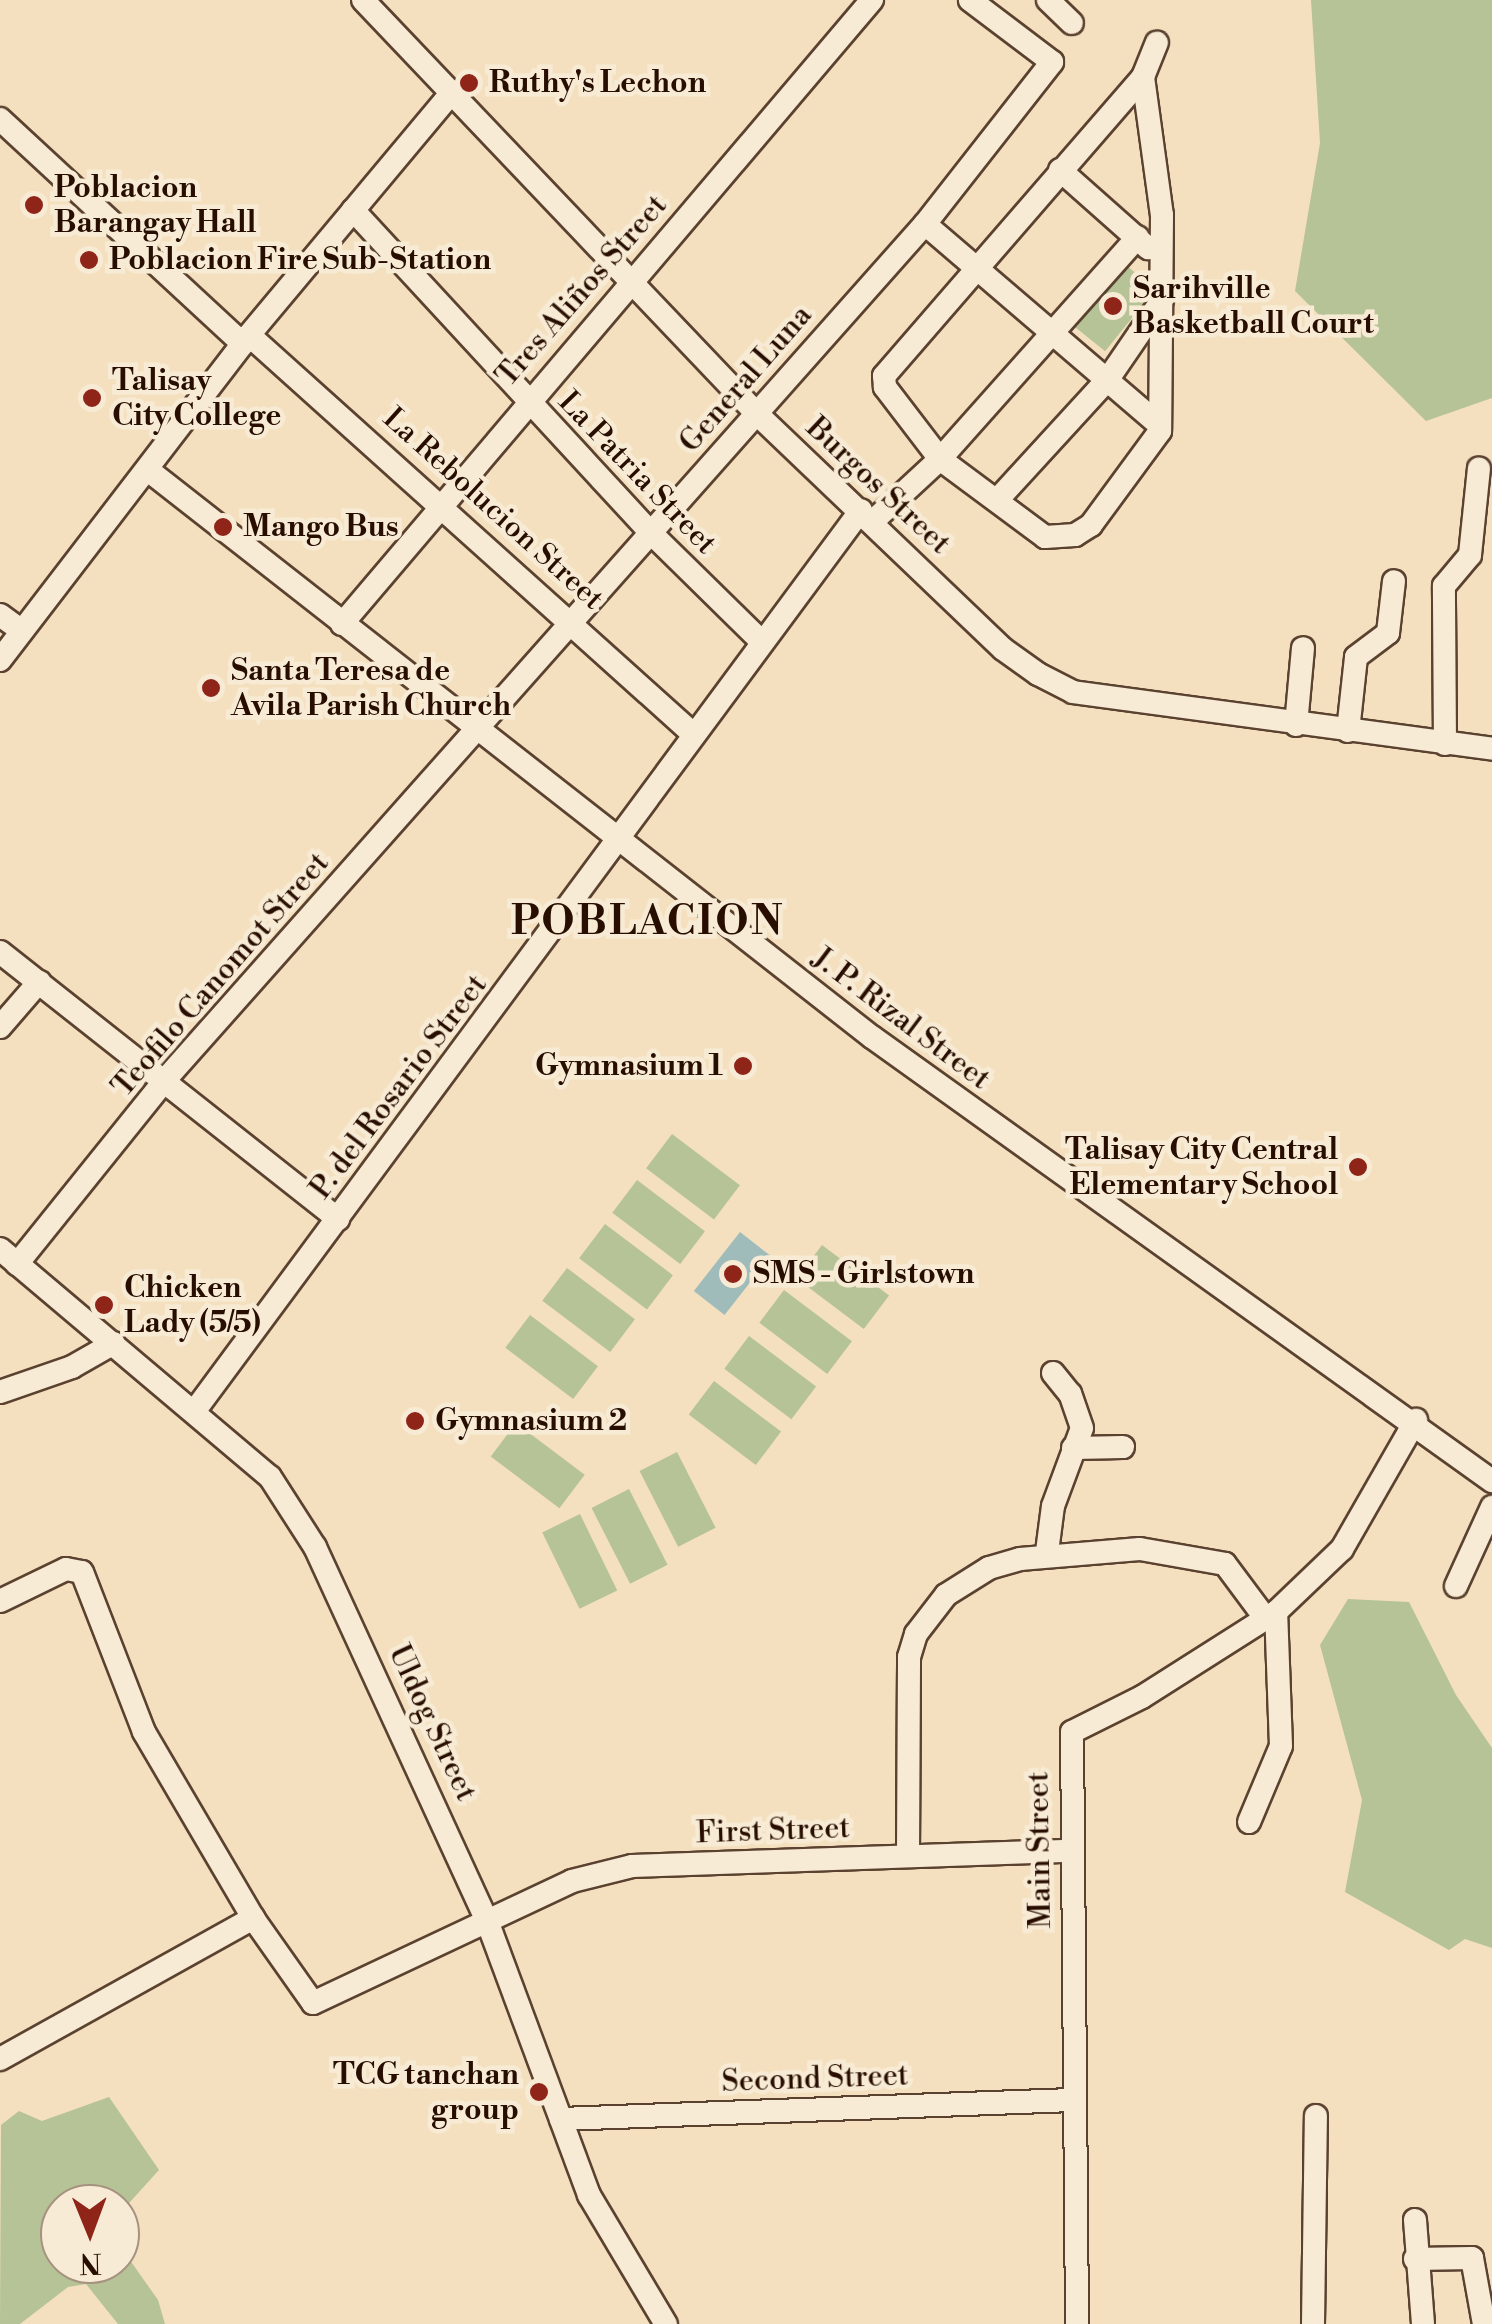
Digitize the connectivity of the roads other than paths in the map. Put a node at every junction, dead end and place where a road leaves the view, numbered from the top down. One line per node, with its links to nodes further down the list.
1 (363, 0): 8 (street, Burgos Street)
2 (872, 0): 16 (street, Tres Aliños Street)
3 (970, 0): 12 (street, General Luna)
4 (1048, 0): 5 (street)
5 (1072, 22)
6 (1157, 43): 7 (street)
7 (1143, 77): 10 (street); 14 (street)
8 (452, 91): 11 (street); 16 (street, Burgos Street)
9 (0, 119): 19 (street, La Rebolucion Street)
10 (1060, 170): 13 (street); 15 (street)
11 (353, 210): 19 (street); 21 (street, La Patria Street)
12 (924, 224): 15 (street); 22 (street, General Luna)
13 (1138, 238): 14 (street); 18 (street, P. del Rosario Street)
14 (1158, 258): 17 (street)
15 (977, 268): 18 (street); 24 (street)
16 (633, 278): 21 (street, Tres Aliños Street); 22 (street, Burgos Street)
17 (1164, 298): 20 (street); 23 (street)
18 (1056, 335): 20 (street); 24 (street, P. del Rosario Street)
19 (246, 340): 26 (street); 28 (street, La Rebolucion Street)
20 (1108, 379): 23 (street); 27 (street)
21 (526, 401): 28 (street, Tres Aliños Street); 30 (street, La Patria Street)
22 (755, 412): 29 (street, Burgos Street); 30 (street, General Luna)
23 (1157, 424): 27 (street)
24 (940, 460): 27 (street); 29 (street, P. del Rosario Street)
25 (1480, 468): 43 (street)
26 (148, 470): 34 (street, J. P. Rizal Street); 35 (street)
27 (999, 498)
28 (438, 508): 33 (street, La Rebolucion Street); 34 (street, Tres Aliños Street)
29 (867, 516): 36 (street, P. del Rosario Street); 39 (street, Burgos Street)
30 (651, 534): 33 (street, General Luna); 36 (street, La Patria Street)
31 (1394, 581): 40 (street)
32 (0, 615): 35 (street)
33 (573, 621): 41 (street, General Luna); 42 (street, La Rebolucion Street)
34 (342, 624): 41 (street, J. P. Rizal Street)
35 (22, 631): 38 (street)
36 (761, 641): 42 (street, P. del Rosario Street)
37 (1303, 648): 39 (street)
38 (0, 660)
39 (1296, 724): 40 (street, Burgos Street)
40 (1348, 731): 43 (street, Burgos Street)
41 (478, 732): 45 (street, J. P. Rizal Street); 49 (street, Teofilo Canomot Street)
42 (693, 734): 45 (street, P. del Rosario Street)
43 (1445, 744): 44 (street, Burgos Street)
44 (1492, 749)
45 (620, 841): 50 (street, P. del Rosario Street); 56 (street, J. P. Rizal Street)
46 (0, 952): 47 (street)
47 (39, 982): 48 (street); 49 (street)
48 (0, 1027)
49 (164, 1081): 50 (street); 51 (street, Teofilo Canomot Street)
50 (338, 1219): 55 (street, P. del Rosario Street)
51 (8, 1256): 52 (street, Uldog Street)
52 (114, 1343): 54 (street); 55 (street, Uldog Street)
53 (1053, 1373): 58 (street)
54 (0, 1392)
55 (196, 1409): 69 (street, Uldog Street)
56 (1416, 1420): 59 (street, J. P. Rizal Street); 64 (street, Main Street)
57 (1122, 1447): 58 (street)
58 (1073, 1448): 61 (street)
59 (1492, 1481)
60 (1492, 1507): 62 (street)
61 (1047, 1552): 64 (street); 67 (street)
62 (1456, 1586)
63 (0, 1601): 68 (street, First Street)
64 (1271, 1616): 65 (street); 66 (street, Main Street)
65 (1249, 1822)
66 (1072, 1851): 67 (street, First Street); 71 (street, Main Street)
67 (908, 1855): 69 (street, First Street)
68 (253, 1918): 69 (street, First Street); 70 (street)
69 (486, 1918): 73 (street, Uldog Street)
70 (0, 2058)
71 (1072, 2100): 73 (street, Second Street); 77 (street, Main Street)
72 (1316, 2116): 78 (street)
73 (561, 2119): 76 (street, Uldog Street)
74 (1415, 2220): 75 (street)
75 (1415, 2259): 79 (street); 80 (street)
76 (666, 2324)
77 (1077, 2324)
78 (1312, 2324)
79 (1423, 2324)
80 (1484, 2324)

